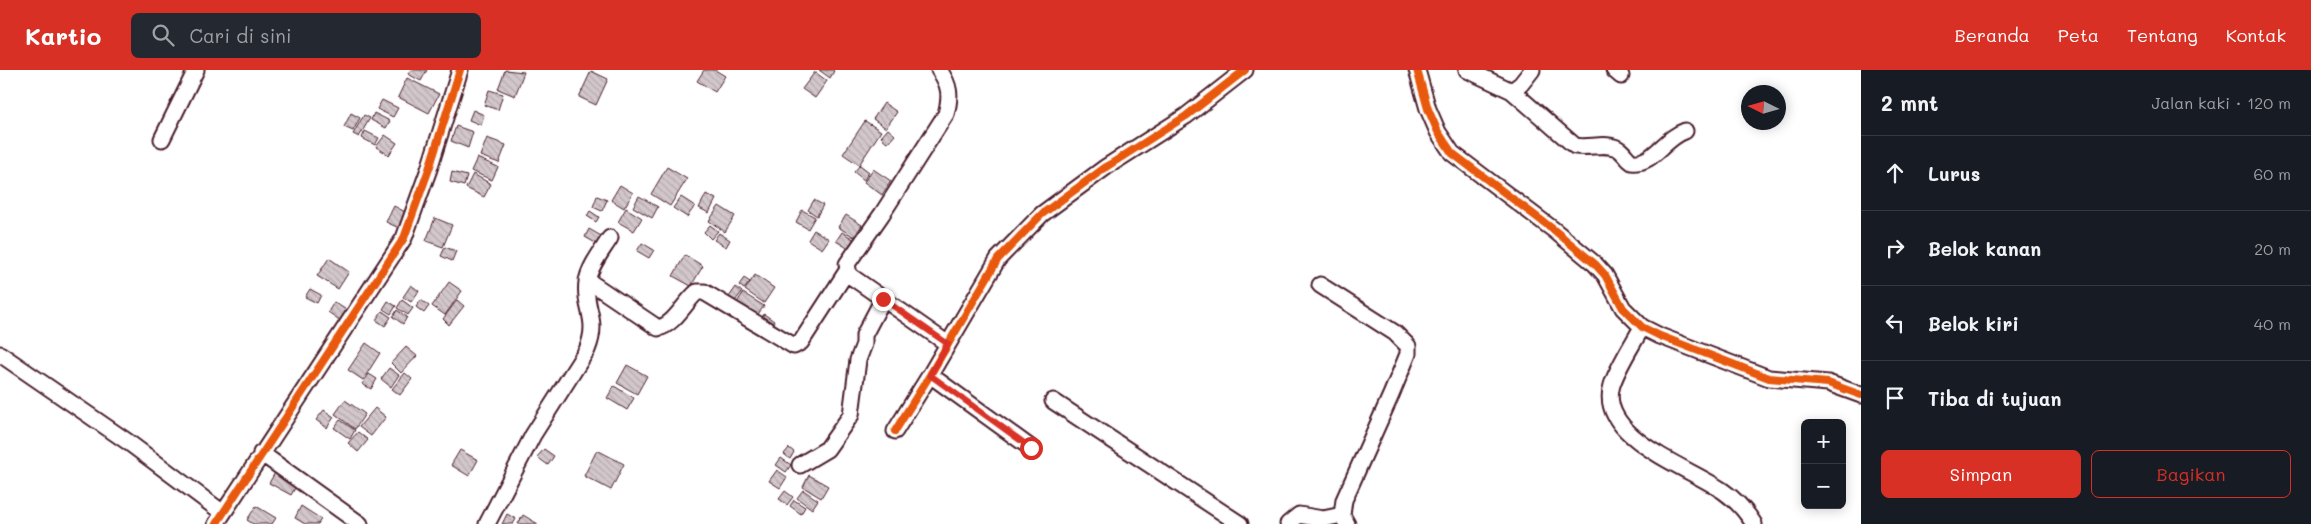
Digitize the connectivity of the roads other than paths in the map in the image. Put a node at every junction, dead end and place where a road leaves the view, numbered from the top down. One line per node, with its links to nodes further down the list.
1 (196, 70): 10 (street)
2 (460, 70): 24 (street)
3 (939, 70): 12 (street)
4 (1245, 70): 17 (street)
5 (1417, 70): 16 (street)
6 (1467, 70): 8 (street)
7 (1532, 70): 8 (street)
8 (1512, 91): 9 (street)
9 (1685, 131)
10 (162, 139)
11 (610, 238): 13 (street)
12 (847, 271): 13 (street); 15 (street)
13 (587, 280): 29 (street)
14 (1320, 285): 27 (street)
15 (883, 299): 17 (street); 25 (street)
16 (1642, 327): 20 (street); 32 (street)
17 (948, 344): 19 (street)
18 (0, 354): 26 (street)
19 (930, 375): 22 (street); 23 (street)
20 (1861, 395)
21 (1053, 401): 30 (street)
22 (895, 431)
23 (1031, 448)
24 (261, 453): 26 (street); 28 (street)
25 (800, 465)
26 (219, 518)
27 (1345, 519): 31 (street)
28 (360, 524)
29 (487, 524)
30 (1240, 524)
31 (1288, 524)
32 (1754, 524)

